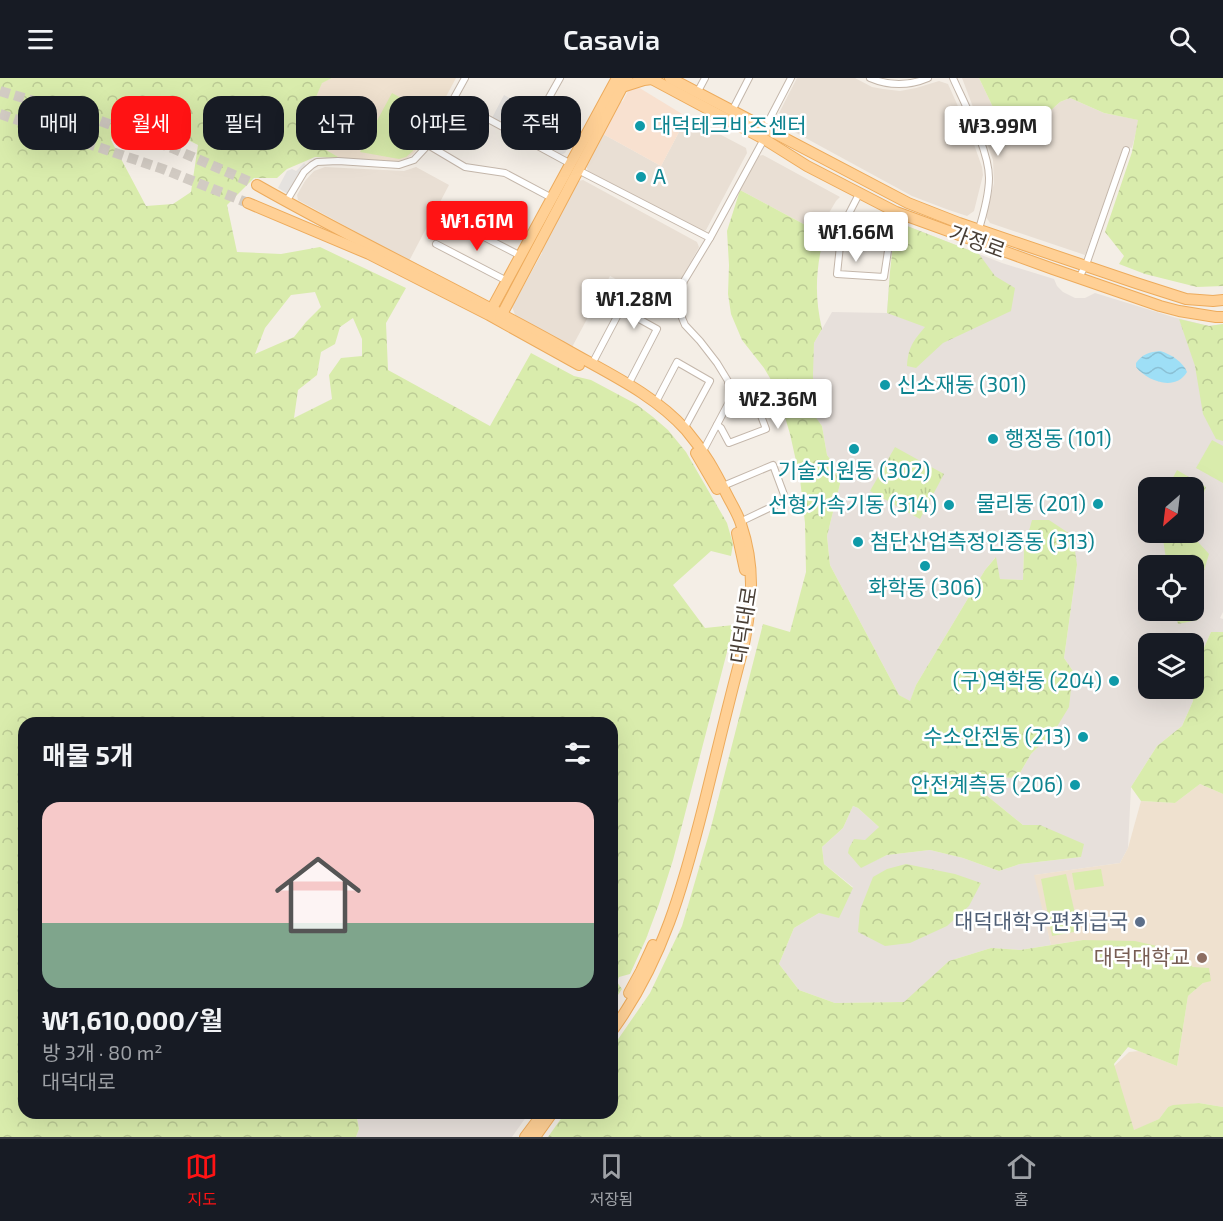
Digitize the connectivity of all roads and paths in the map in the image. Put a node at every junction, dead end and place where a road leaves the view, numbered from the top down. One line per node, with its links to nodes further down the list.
1 (465, 78): 13 (street)
2 (560, 78): 14 (street)
3 (670, 78): 12 (main road, 가정로)
4 (705, 78): 12 (street)
5 (749, 78): 15 (street)
6 (791, 78): 17 (street)
7 (870, 78): 8 (street)
8 (928, 78)
9 (953, 78): 30 (street)
10 (651, 79): 11 (main road); 17 (main road, 가정로)
11 (622, 81): 21 (main road)
12 (697, 93): 15 (main road, 가정로)
13 (455, 96)
14 (550, 96)
15 (732, 111): 17 (main road, 가정로)
16 (489, 120): 21 (street)
17 (764, 134): 23 (main road, 가정로); 30 (main road, 가정로); 31 (street)
18 (424, 150): 25 (street)
19 (435, 150): 24 (street)
20 (1126, 150): 36 (street)
21 (575, 167): 24 (main road); 31 (street); 40 (main road)
22 (257, 185): 25 (main road)
23 (859, 194): 27 (main road, 가정로); 29 (street)
24 (552, 198): 35 (main road)
25 (286, 202): 40 (main road)
26 (248, 203): 40 (main road)
27 (896, 212): 32 (main road, 가정로); 34 (street)
28 (449, 219): 35 (street)
29 (844, 223): 34 (street); 34 (street)
30 (979, 229): 32 (street); 36 (main road, 가정로)
31 (710, 238): 43 (street)
32 (975, 241): 37 (main road, 가정로)
33 (435, 244): 38 (street)
34 (889, 244)
35 (520, 256): 38 (main road)
36 (1085, 266): 37 (street); 39 (main road, 가정로)
37 (1079, 278): 41 (main road, 가정로)
38 (507, 281): 40 (main road)
39 (1223, 300)
40 (495, 315): 42 (main road, 대덕대로); 53 (main road, 대덕대로)
41 (1223, 317)
42 (592, 364): 45 (main road, 대덕대로); 45 (street)
43 (726, 378): 44 (street); 47 (street)
44 (710, 381): 46 (street); 49 (street)
45 (628, 385): 46 (main road, 대덕대로)
46 (656, 402): 49 (main road, 대덕대로)
47 (729, 402): 48 (street); 48 (street)
48 (717, 425): 50 (street)
49 (684, 429): 50 (main road, 대덕대로)
50 (703, 451): 51 (main road, 대덕대로)
51 (723, 486): 52 (main road, 대덕대로); 52 (street)
52 (740, 522): 54 (main road, 대덕대로)
53 (618, 1010)
54 (618, 1023)
55 (538, 1119): 57 (main road)
56 (548, 1119): 58 (main road)
57 (525, 1137)
58 (535, 1137)

